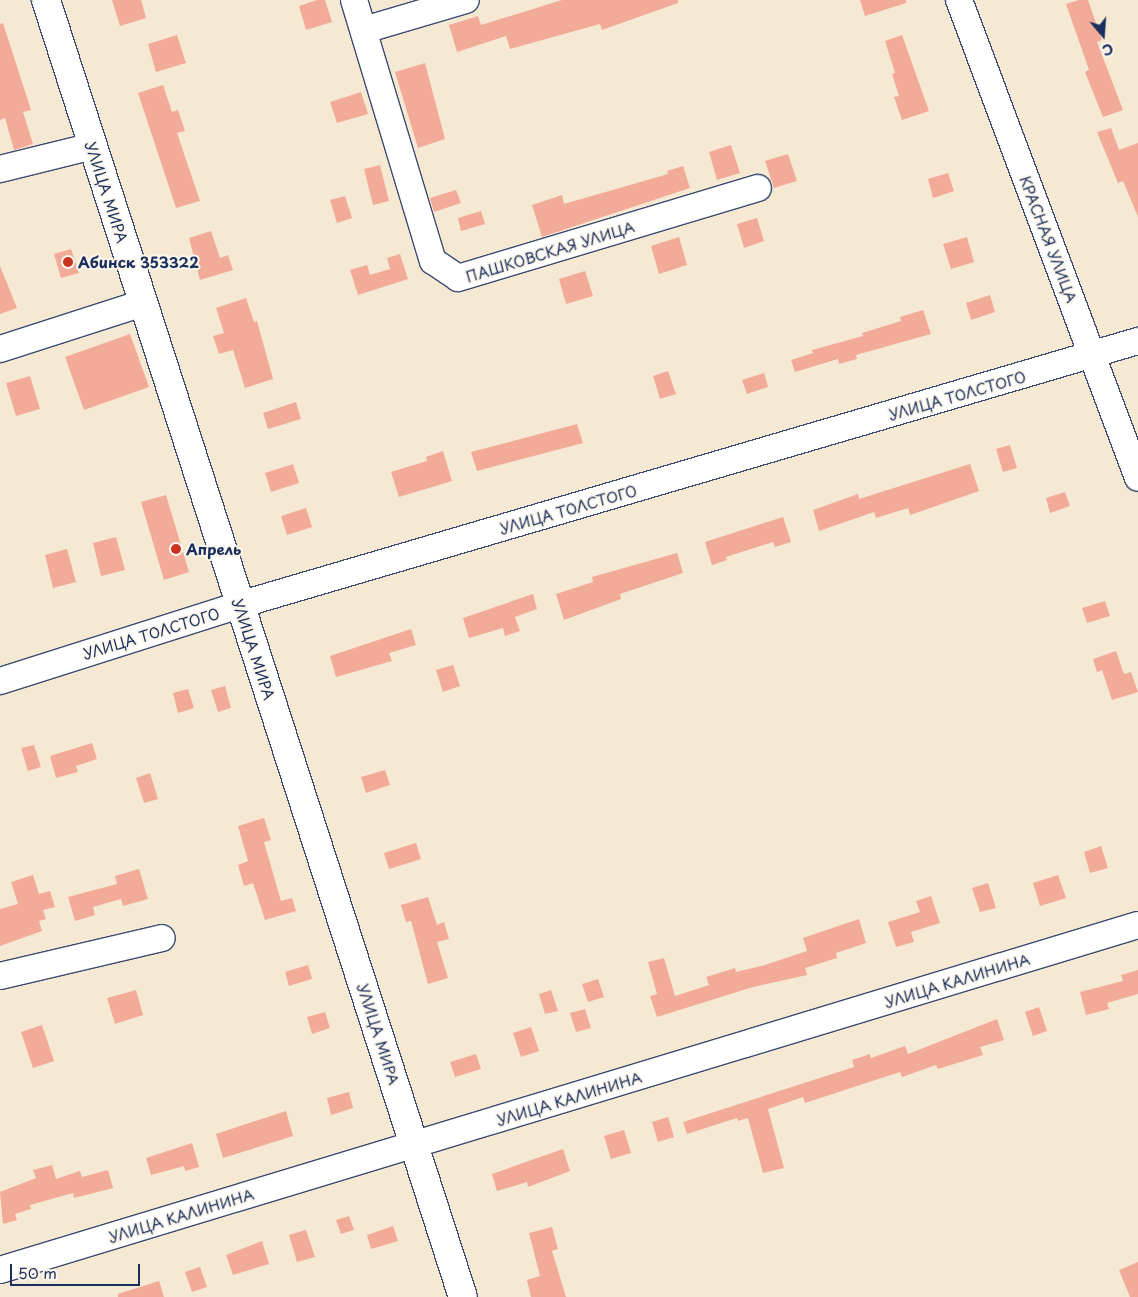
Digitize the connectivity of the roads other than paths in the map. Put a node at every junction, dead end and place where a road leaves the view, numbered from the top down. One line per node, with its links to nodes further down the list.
1 (46, 0): 6 (main road, УЛИЦА МИРА)
2 (354, 0): 5 (street, ПАШКОВСКАЯ УЛИЦА)
3 (466, 0): 5 (street)
4 (959, 0): 12 (street, КРАСНАЯ УЛИЦА)
5 (364, 30): 8 (street, ПАШКОВСКАЯ УЛИЦА)
6 (93, 146): 7 (street); 9 (main road, УЛИЦА МИРА)
7 (0, 169)
8 (758, 188)
9 (143, 303): 11 (street); 14 (main road, УЛИЦА МИРА)
10 (1138, 342): 12 (street, УЛИЦА ТОЛСТОГО)
11 (0, 349)
12 (1094, 355): 13 (street, КРАСНАЯ УЛИЦА); 14 (street, УЛИЦА ТОЛСТОГО)
13 (1138, 478)
14 (239, 605): 15 (street, УЛИЦА ТОЛСТОГО); 19 (main road, УЛИЦА МИРА)
15 (0, 680)
16 (1138, 925): 19 (street, УЛИЦА КАЛИНИНА)
17 (162, 938): 18 (street)
18 (0, 976)
19 (414, 1145): 20 (street, УЛИЦА КАЛИНИНА); 21 (main road, УЛИЦА МИРА)
20 (0, 1270)
21 (464, 1297)

